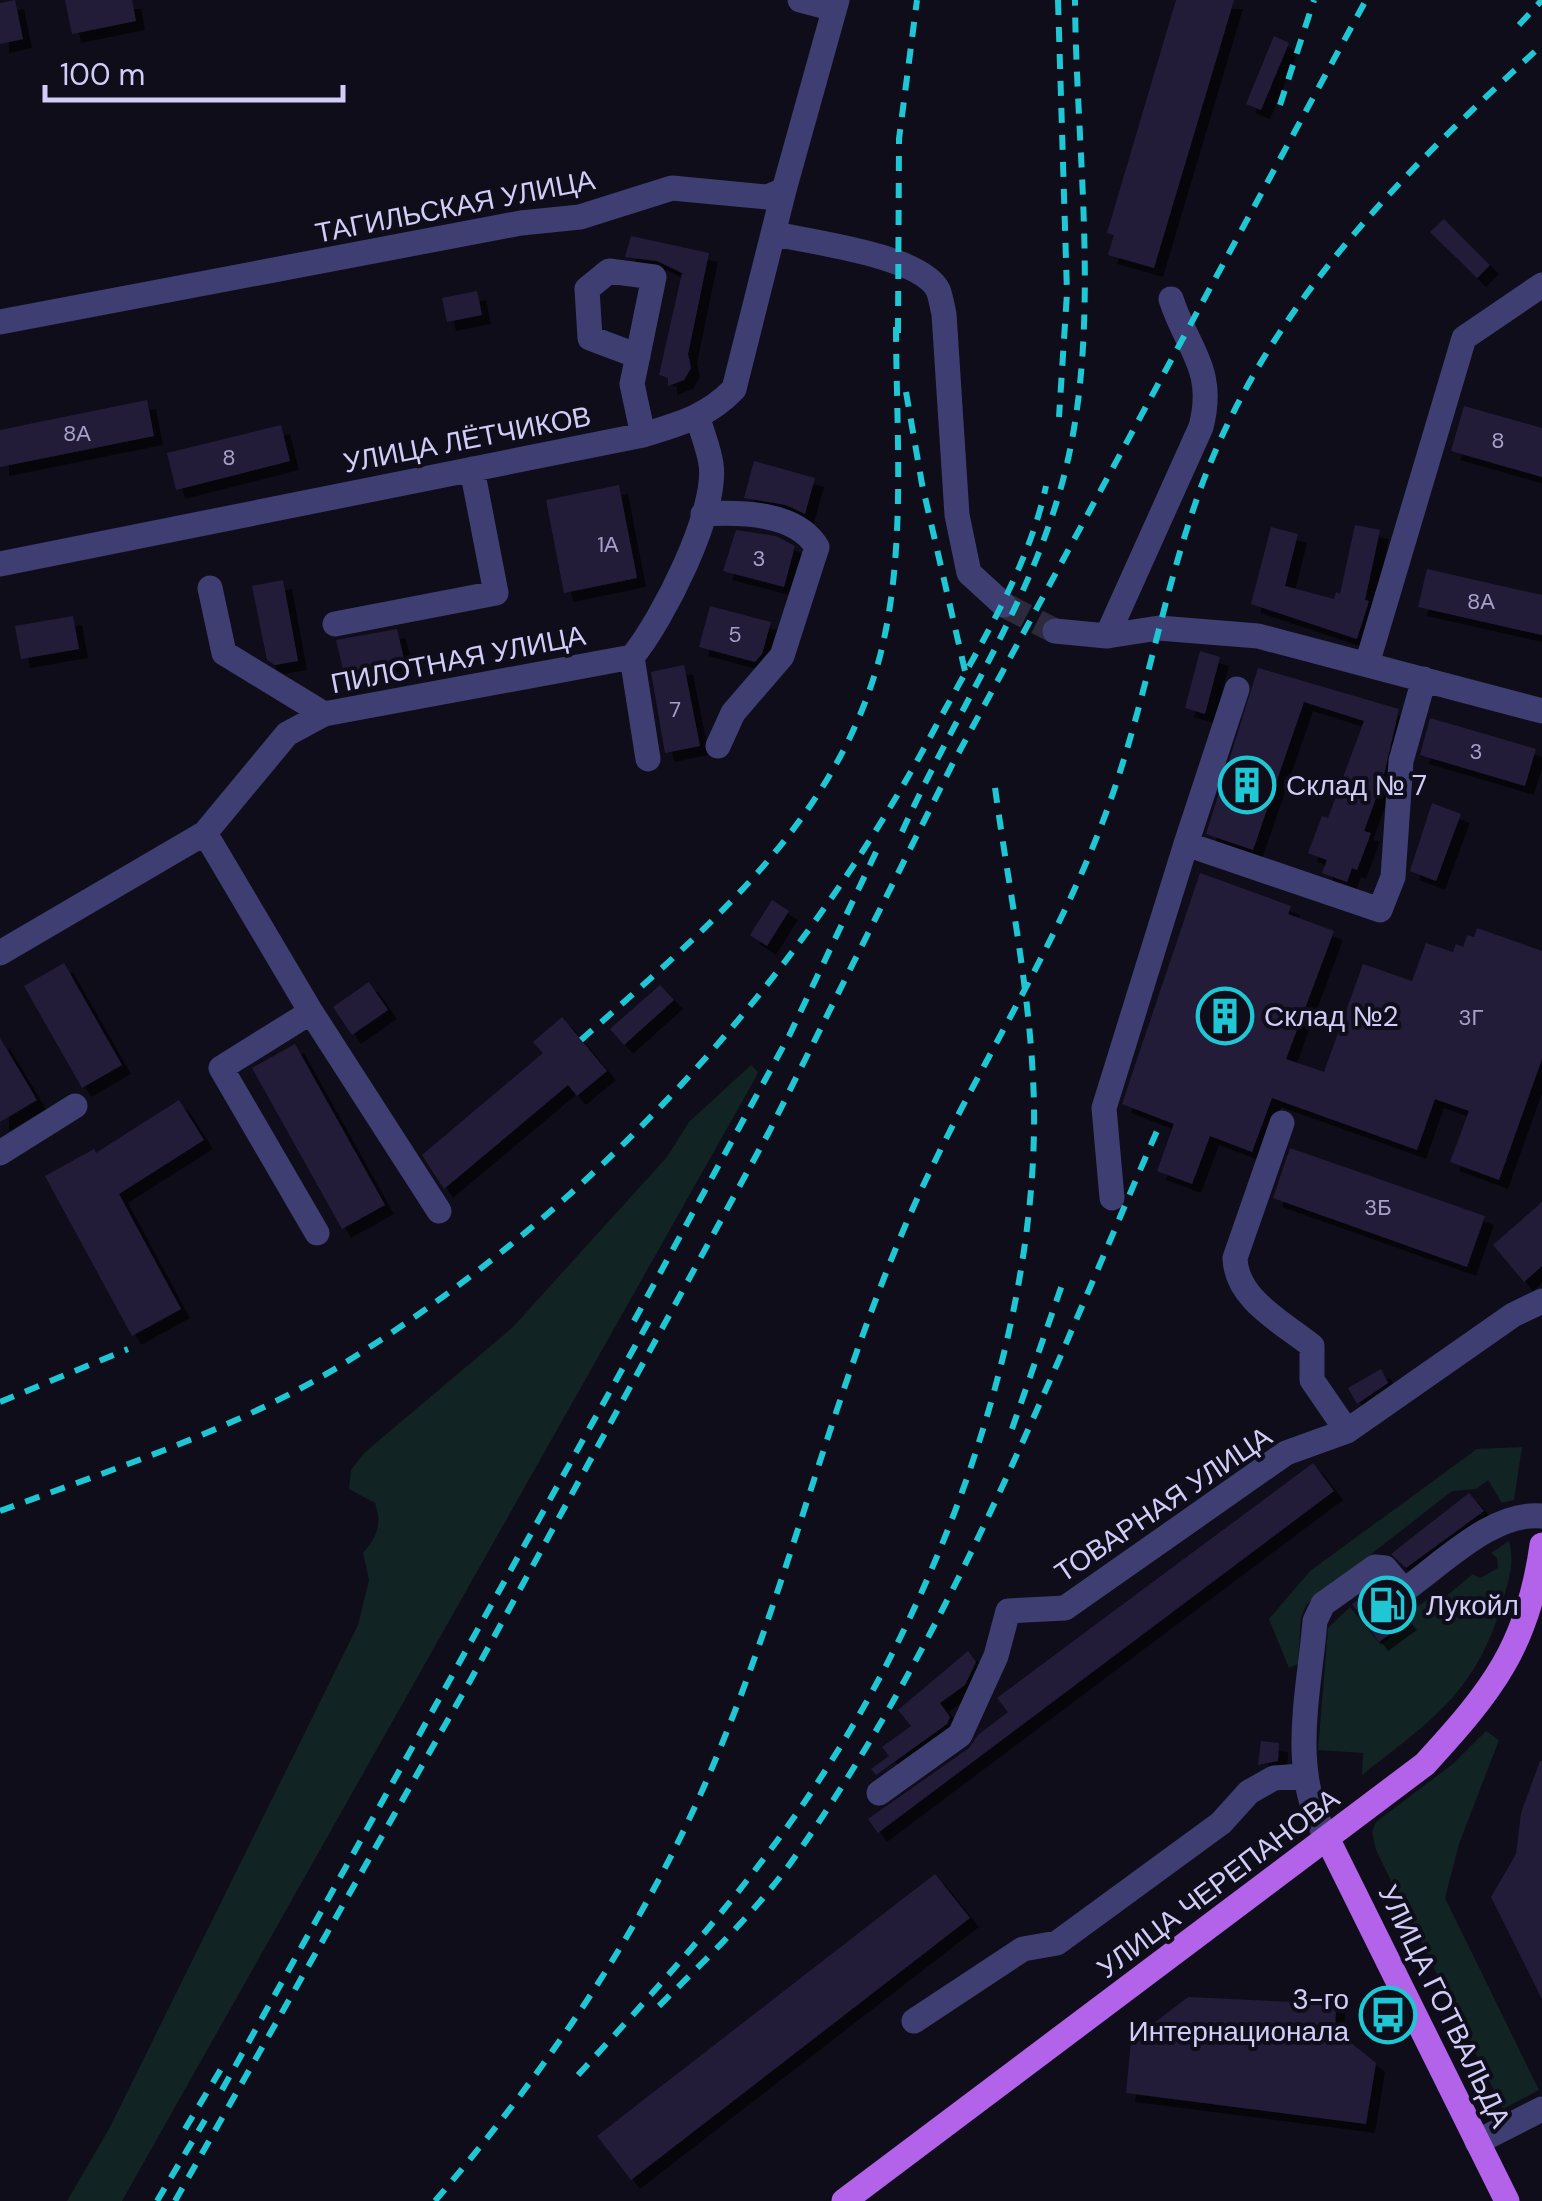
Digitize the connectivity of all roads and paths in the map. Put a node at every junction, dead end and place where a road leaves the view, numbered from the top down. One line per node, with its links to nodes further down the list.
1 (800, 0): 2 (street)
2 (836, 4): 3 (street)
3 (784, 190): 4 (street, УЛИЦА ЛЁТЧИКОВ); 7 (street, ТАГИЛЬСКАЯ УЛИЦА)
4 (775, 234): 9 (street, УЛИЦА ЛЁТЧИКОВ); 15 (street)
5 (1542, 285): 20 (street)
6 (1171, 300): 18 (street)
7 (0, 322)
8 (638, 356): 10 (street)
9 (698, 418): 10 (street, УЛИЦА ЛЁТЧИКОВ); 12 (street)
10 (643, 434): 11 (street, УЛИЦА ЛЁТЧИКОВ)
11 (472, 469): 13 (street, УЛИЦА ЛЁТЧИКОВ); 16 (street)
12 (704, 514): 19 (street); 25 (street)
13 (0, 564)
14 (210, 588): 24 (street)
15 (1004, 605)
16 (335, 624)
17 (1055, 631): 18 (street)
18 (1107, 636): 20 (street)
19 (632, 657): 24 (street, ПИЛОТНАЯ УЛИЦА); 26 (street)
20 (1368, 664): 21 (street)
21 (1424, 679): 23 (street); 28 (street)
22 (1237, 689): 28 (street)
23 (1542, 711)
24 (324, 714): 27 (street, ПИЛОТНАЯ УЛИЦА)
25 (718, 746)
26 (648, 759)
27 (205, 833): 29 (street, ПИЛОТНАЯ УЛИЦА); 30 (street)
28 (1186, 844): 34 (street)
29 (0, 953)
30 (311, 1012): 35 (street); 36 (street)
31 (75, 1106): 33 (street)
32 (1282, 1123): 38 (street)
33 (0, 1153)
34 (1112, 1198)
35 (439, 1211)
36 (318, 1232)
37 (1542, 1301): 38 (street, ТОВАРНАЯ УЛИЦА)
38 (1347, 1431): 42 (street, ТОВАРНАЯ УЛИЦА)
39 (1542, 1516): 41 (street)
40 (1542, 1545): 43 (main road, УЛИЦА ЧЕРЕПАНОВА)
41 (1302, 1776): 43 (street); 44 (street)
42 (879, 1793)
43 (1327, 1838): 46 (main road, УЛИЦА ГОТВАЛЬДА); 47 (main road, УЛИЦА ЧЕРЕПАНОВА)
44 (914, 2022)
45 (1542, 2109): 46 (street)
46 (1477, 2142): 48 (main road, УЛИЦА ГОТВАЛЬДА)
47 (844, 2201)
48 (1508, 2201)

